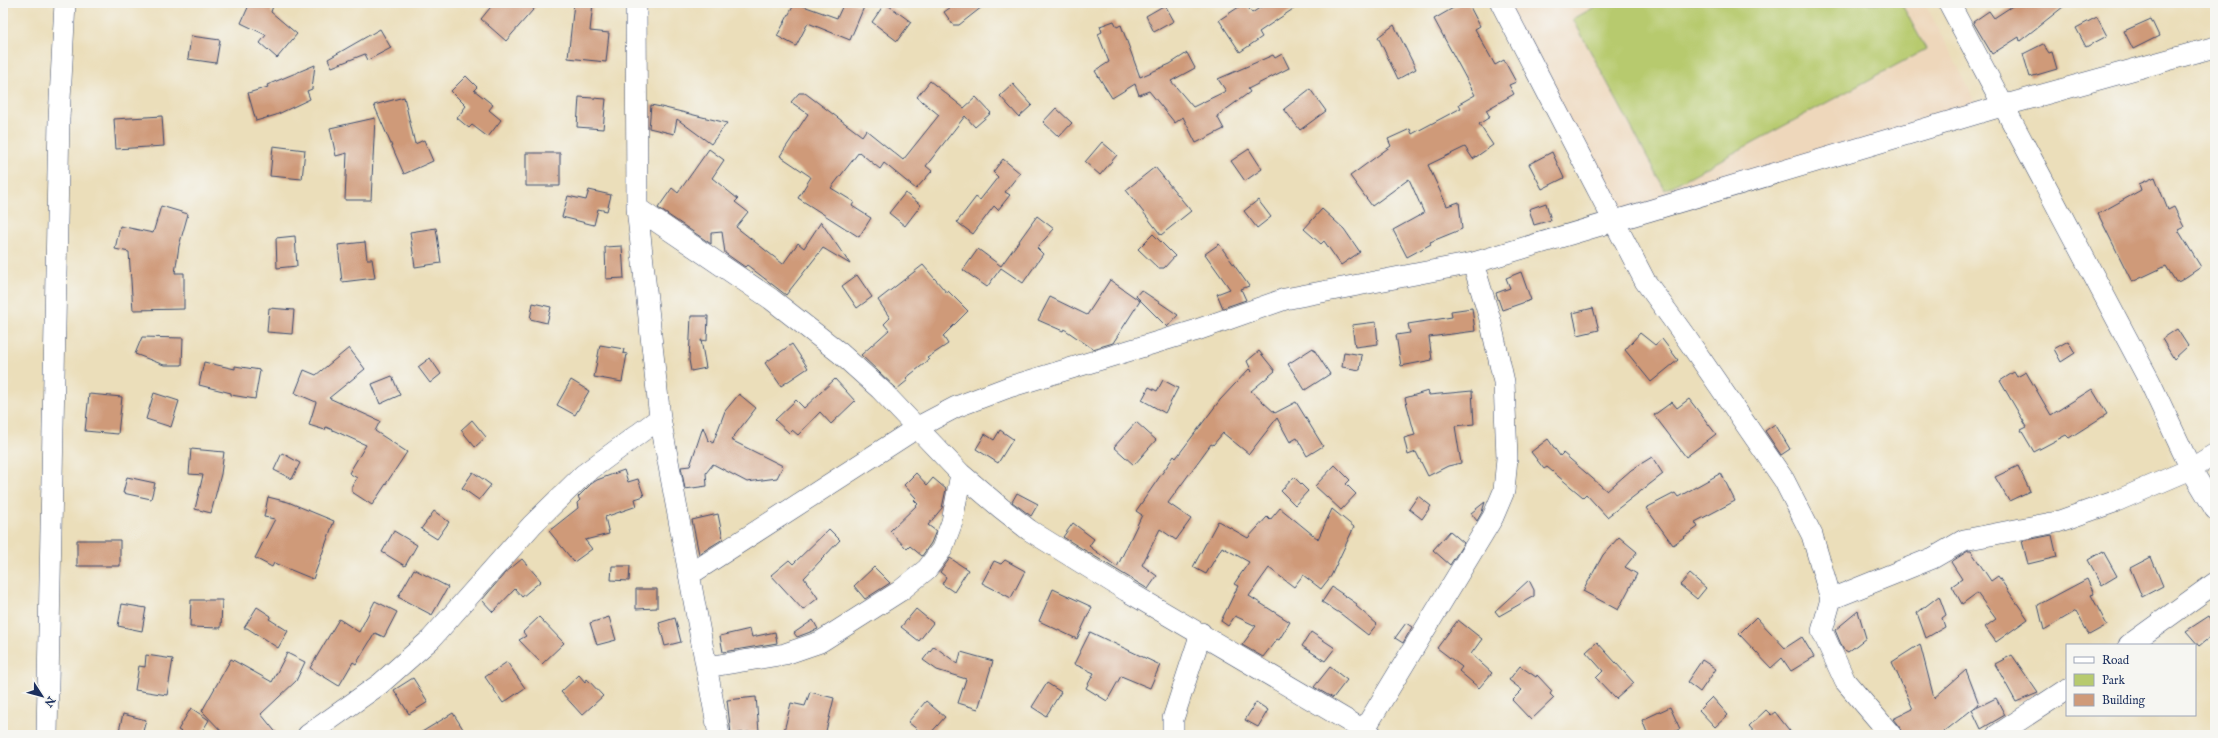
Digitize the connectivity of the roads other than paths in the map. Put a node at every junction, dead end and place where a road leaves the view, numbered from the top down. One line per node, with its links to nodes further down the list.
1 (65, 3): 24 (street)
2 (636, 3): 7 (street)
3 (1501, 3): 8 (street)
4 (1949, 3): 6 (street)
5 (2215, 47): 6 (street)
6 (2002, 106): 8 (street); 13 (street)
7 (637, 208): 10 (street); 11 (street)
8 (1613, 223): 9 (street); 18 (street)
9 (1473, 263): 11 (street); 23 (street)
10 (660, 418): 16 (street); 25 (street)
11 (918, 427): 14 (street); 16 (street)
12 (2215, 454): 13 (street)
13 (2191, 469): 15 (street); 18 (street)
14 (961, 474): 19 (street); 21 (street)
15 (2215, 509)
16 (689, 575): 21 (street)
17 (2215, 583): 20 (street)
18 (1831, 599): 28 (street)
19 (1201, 633): 23 (street); 27 (street)
20 (2130, 644)
21 (707, 667): 26 (street)
22 (2066, 690): 29 (street)
23 (1368, 732)
24 (47, 735)
25 (308, 735)
26 (719, 735)
27 (1174, 735)
28 (1891, 735)
29 (1998, 735)

